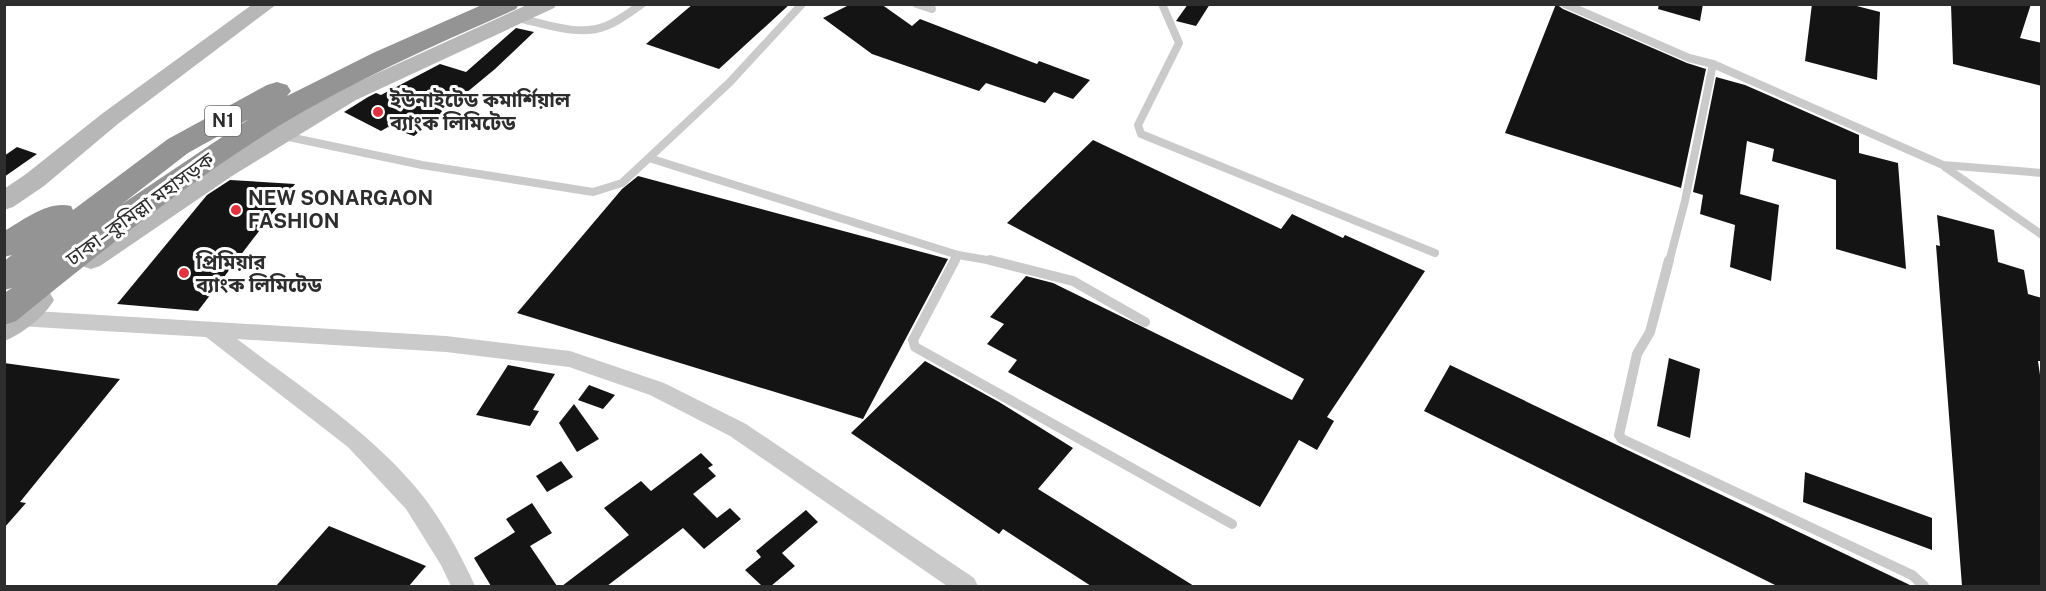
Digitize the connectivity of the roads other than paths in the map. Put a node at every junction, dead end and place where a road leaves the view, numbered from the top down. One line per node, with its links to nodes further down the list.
1 (267, 4): 17 (street)
2 (465, 4): 13 (highway, ঢাকা–কুমিল্লা মহাসড়ক / N1)
3 (547, 4): 10 (street)
4 (642, 4): 10 (lane)
5 (802, 4): 14 (lane)
6 (917, 4): 9 (lane)
7 (1162, 4): 20 (lane)
8 (1564, 4): 11 (lane)
9 (932, 9)
10 (512, 11): 12 (street); 23 (highway, ঢাকা–কুমিল্লা মহাসড়ক / N1)
11 (1713, 64): 15 (lane); 29 (lane)
12 (279, 134): 14 (lane); 23 (street)
13 (178, 146): 19 (highway, ঢাকা–কুমিল্লা মহাসড়ক / N1); 22 (highway, ঢাকা–কুমিল্লা মহাসড়ক / N1)
14 (649, 158): 21 (lane)
15 (1943, 165): 16 (lane); 18 (lane)
16 (2042, 173)
17 (4, 201)
18 (2042, 235)
19 (4, 246)
20 (1436, 253)
21 (958, 255): 24 (lane); 26 (lane)
22 (4, 278)
23 (9, 320): 25 (street)
24 (1145, 322)
25 (212, 332): 27 (street); 28 (street)
26 (1232, 524)
27 (463, 586)
28 (966, 586)
29 (1924, 586)

